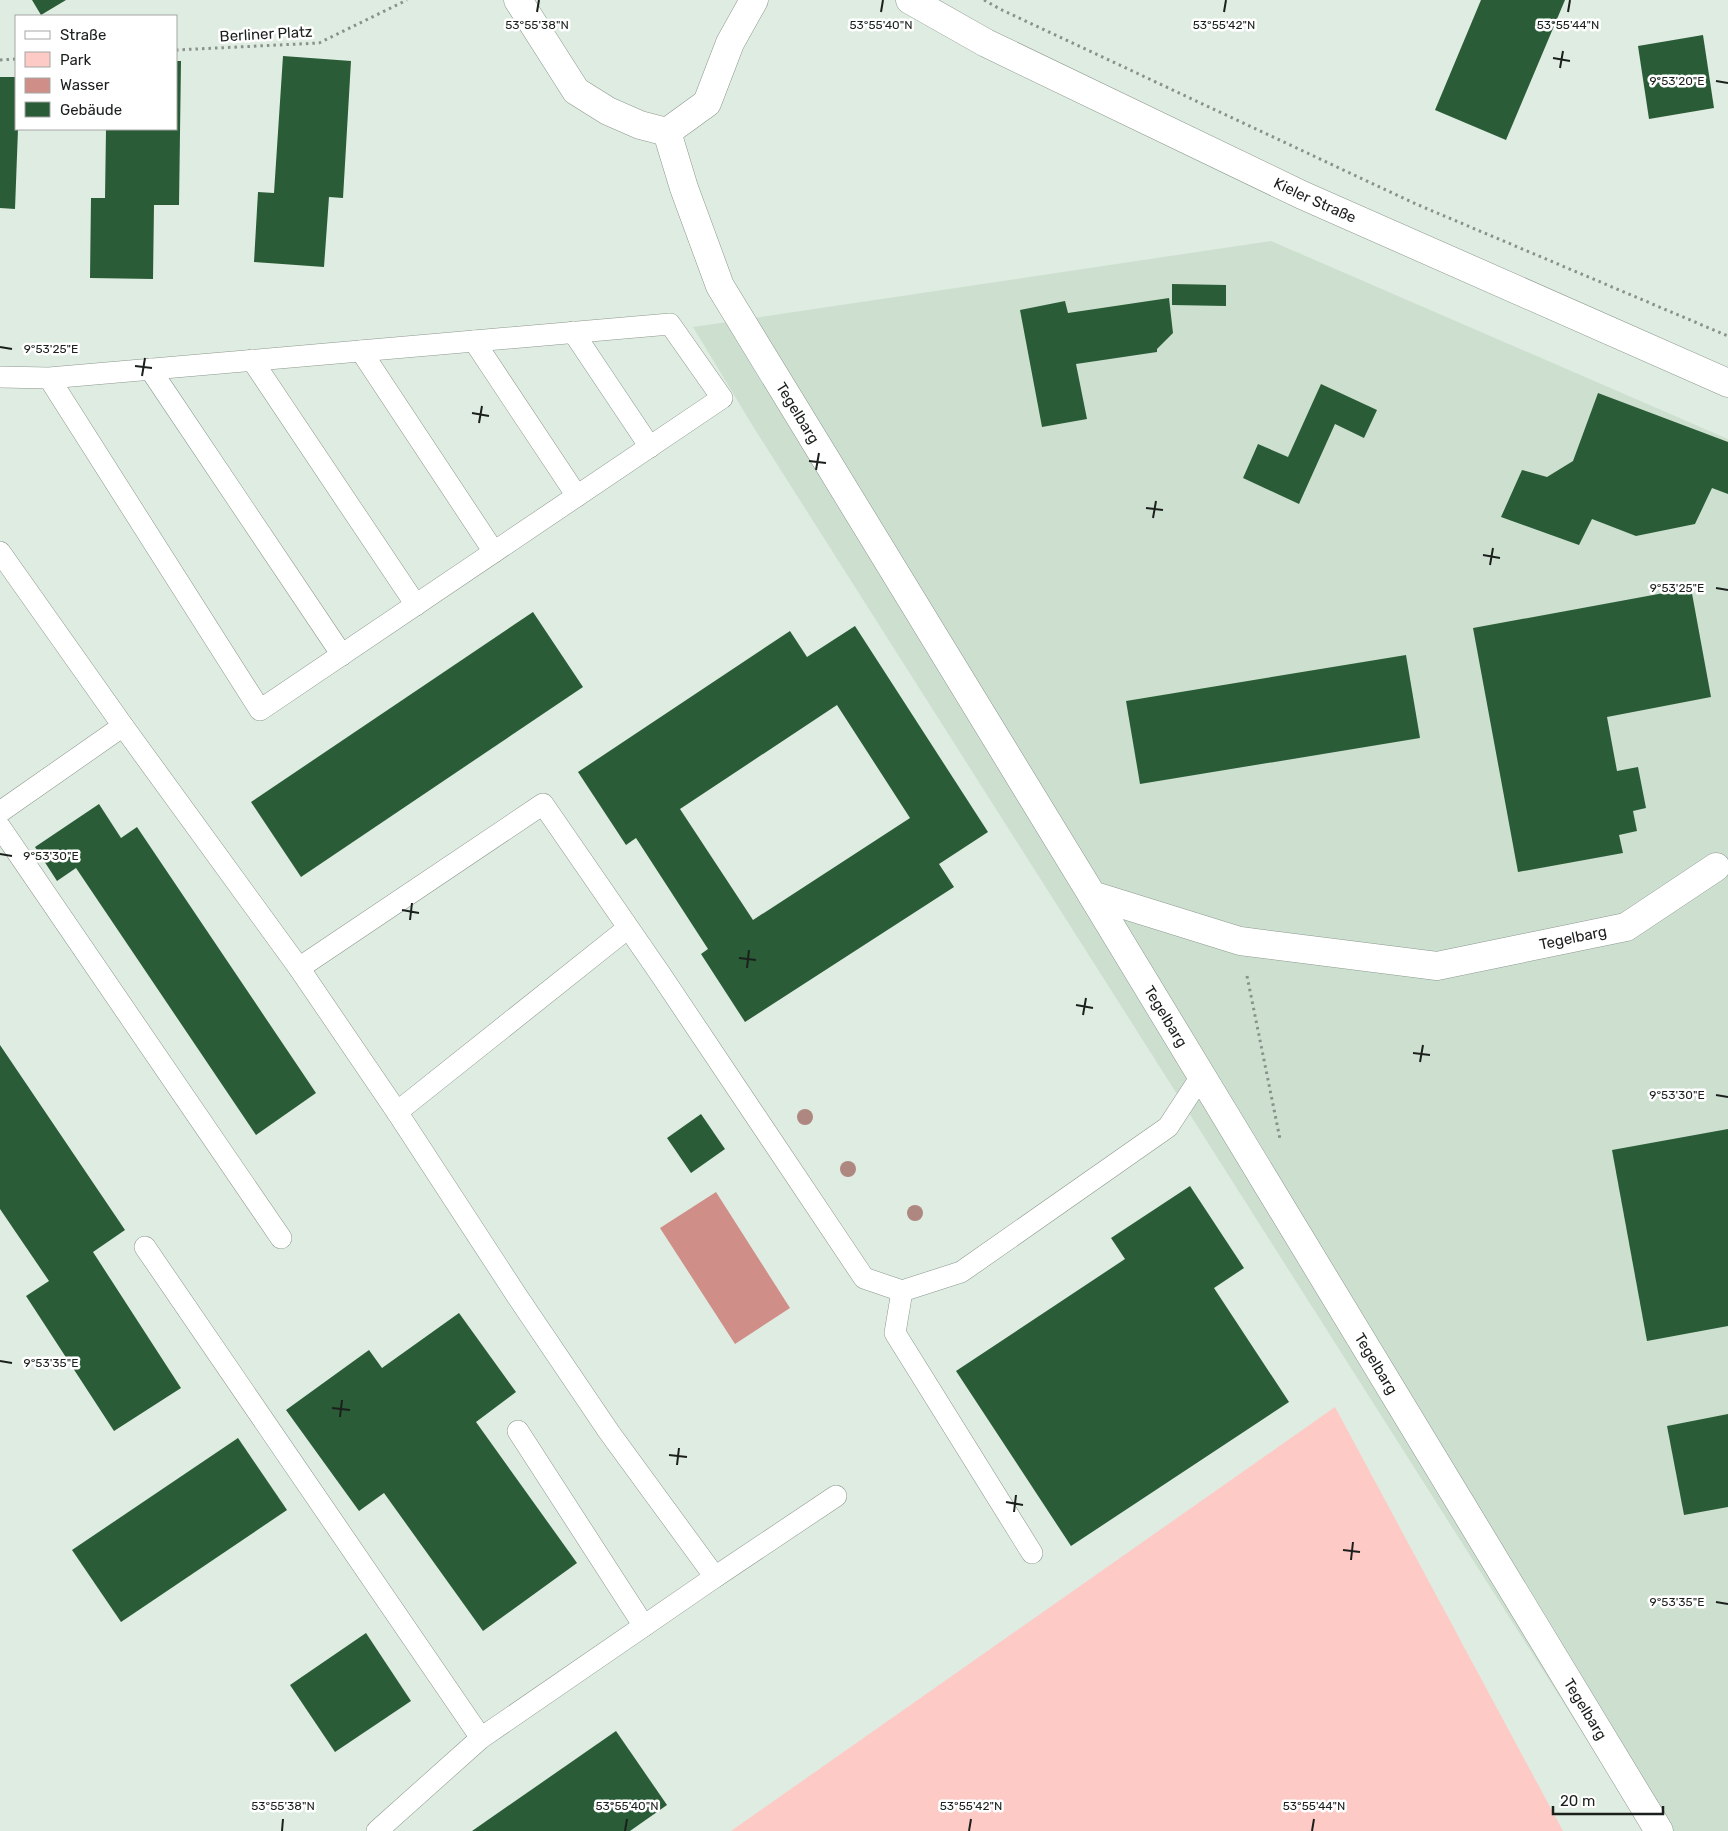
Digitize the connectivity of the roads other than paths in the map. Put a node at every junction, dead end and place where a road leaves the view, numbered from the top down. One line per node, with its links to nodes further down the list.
1 (518, 0): 4 (street)
2 (754, 0): 4 (street)
3 (910, 0): 12 (street, Kieler Straße)
4 (667, 132): 23 (street, Tegelbarg)
5 (573, 332): 6 (lane); 13 (lane); 13 (lane)
6 (474, 341): 7 (lane); 14 (lane)
7 (361, 351): 8 (lane); 16 (lane)
8 (252, 360): 9 (lane); 17 (lane)
9 (150, 370): 11 (lane); 18 (lane)
10 (0, 377): 11 (lane)
11 (49, 378): 18 (lane)
12 (1728, 384)
13 (650, 447): 14 (lane)
14 (577, 496): 16 (lane)
15 (0, 552): 19 (lane)
16 (494, 552): 17 (lane)
17 (416, 605): 18 (lane)
18 (342, 655)
19 (123, 726): 20 (lane); 25 (lane)
20 (0, 812)
21 (0, 827): 28 (lane)
22 (1724, 865): 23 (street, Tegelbarg)
23 (1092, 895): 26 (street, Tegelbarg)
24 (628, 928): 25 (lane); 27 (lane); 30 (lane)
25 (299, 968): 27 (lane)
26 (1202, 1076): 30 (lane); 38 (street, Tegelbarg)
27 (397, 1112): 34 (lane)
28 (281, 1238)
29 (145, 1247): 36 (lane)
30 (902, 1291): 33 (lane)
31 (518, 1431): 35 (lane)
32 (836, 1496): 34 (lane)
33 (1032, 1553)
34 (715, 1577): 35 (lane)
35 (644, 1626): 36 (lane)
36 (481, 1738): 37 (lane)
37 (377, 1831)
38 (1659, 1831)

